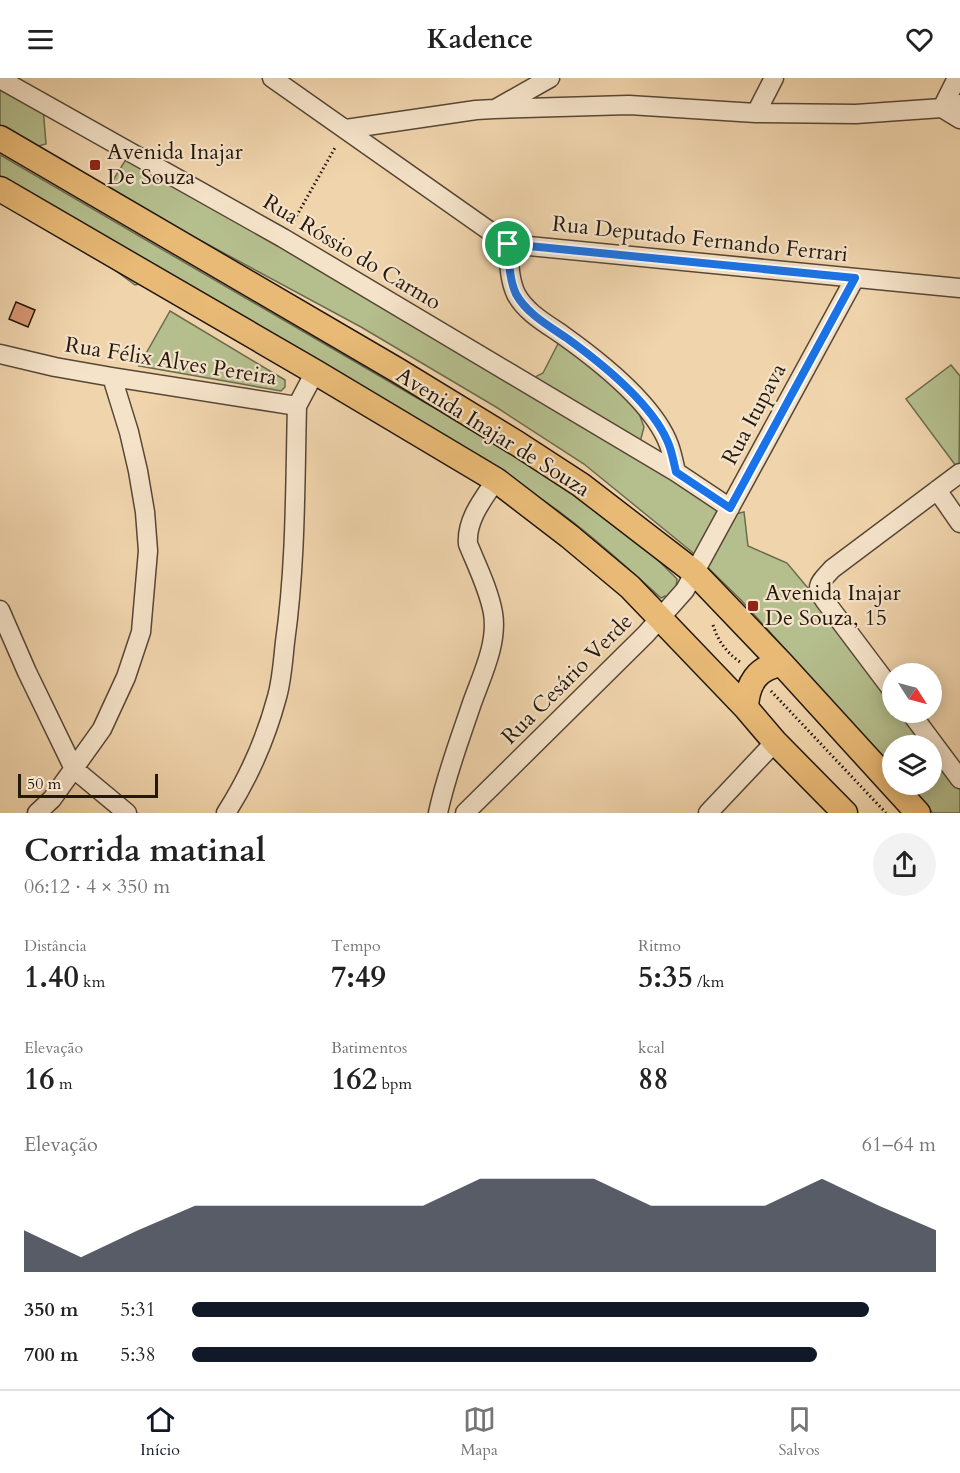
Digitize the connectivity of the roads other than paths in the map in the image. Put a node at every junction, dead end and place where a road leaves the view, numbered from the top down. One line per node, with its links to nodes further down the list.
1 (550, 78): 7 (street)
2 (774, 78): 8 (street)
3 (957, 78): 6 (street)
4 (0, 79): 20 (street, Rua Róssio do Carmo)
5 (280, 80): 10 (street, Rua Deputado Fernando Ferrari)
6 (951, 106): 8 (street); 9 (street)
7 (494, 109): 8 (street); 10 (street)
8 (756, 113)
9 (960, 119)
10 (346, 129): 13 (street, Rua Deputado Fernando Ferrari)
11 (0, 138): 26 (main road, Avenida Inajar de Souza)
12 (0, 189): 17 (main road, Avenida Inajar de Souza)
13 (508, 244): 14 (street, Rua Deputado Fernando Ferrari); 20 (street)
14 (855, 278): 15 (street, Rua Deputado Fernando Ferrari); 24 (street, Rua Itupava)
15 (960, 288)
16 (0, 354): 18 (street, Rua Félix Alves Pereira)
17 (315, 372): 19 (street, Rua Félix Alves Pereira); 22 (main road, Avenida Inajar de Souza)
18 (112, 377): 19 (street, Rua Félix Alves Pereira); 34 (street)
19 (297, 406): 38 (street)
20 (676, 472): 24 (street, Rua Róssio do Carmo)
21 (960, 473): 23 (street)
22 (496, 480): 28 (main road, Avenida Inajar de Souza); 39 (street)
23 (936, 490): 25 (street); 30 (street)
24 (730, 508): 26 (street, Rua Itupava)
25 (960, 523)
26 (694, 572): 28 (street, Rua Cesário Verde); 29 (main road, Avenida Inajar de Souza)
27 (0, 610): 34 (street)
28 (660, 618): 31 (main road, Avenida Inajar de Souza); 40 (street, Rua Cesário Verde)
29 (782, 664): 31 (main road); 43 (main road, Avenida Inajar de Souza)
30 (882, 677)
31 (746, 708): 33 (main road, Avenida Inajar de Souza)
32 (918, 723): 35 (street)
33 (775, 742): 41 (street); 42 (main road, Avenida Inajar de Souza)
34 (74, 769): 36 (street); 37 (street)
35 (960, 778)
36 (37, 813)
37 (127, 813)
38 (226, 813)
39 (438, 813)
40 (465, 813)
41 (708, 813)
42 (845, 813)
43 (918, 813)

